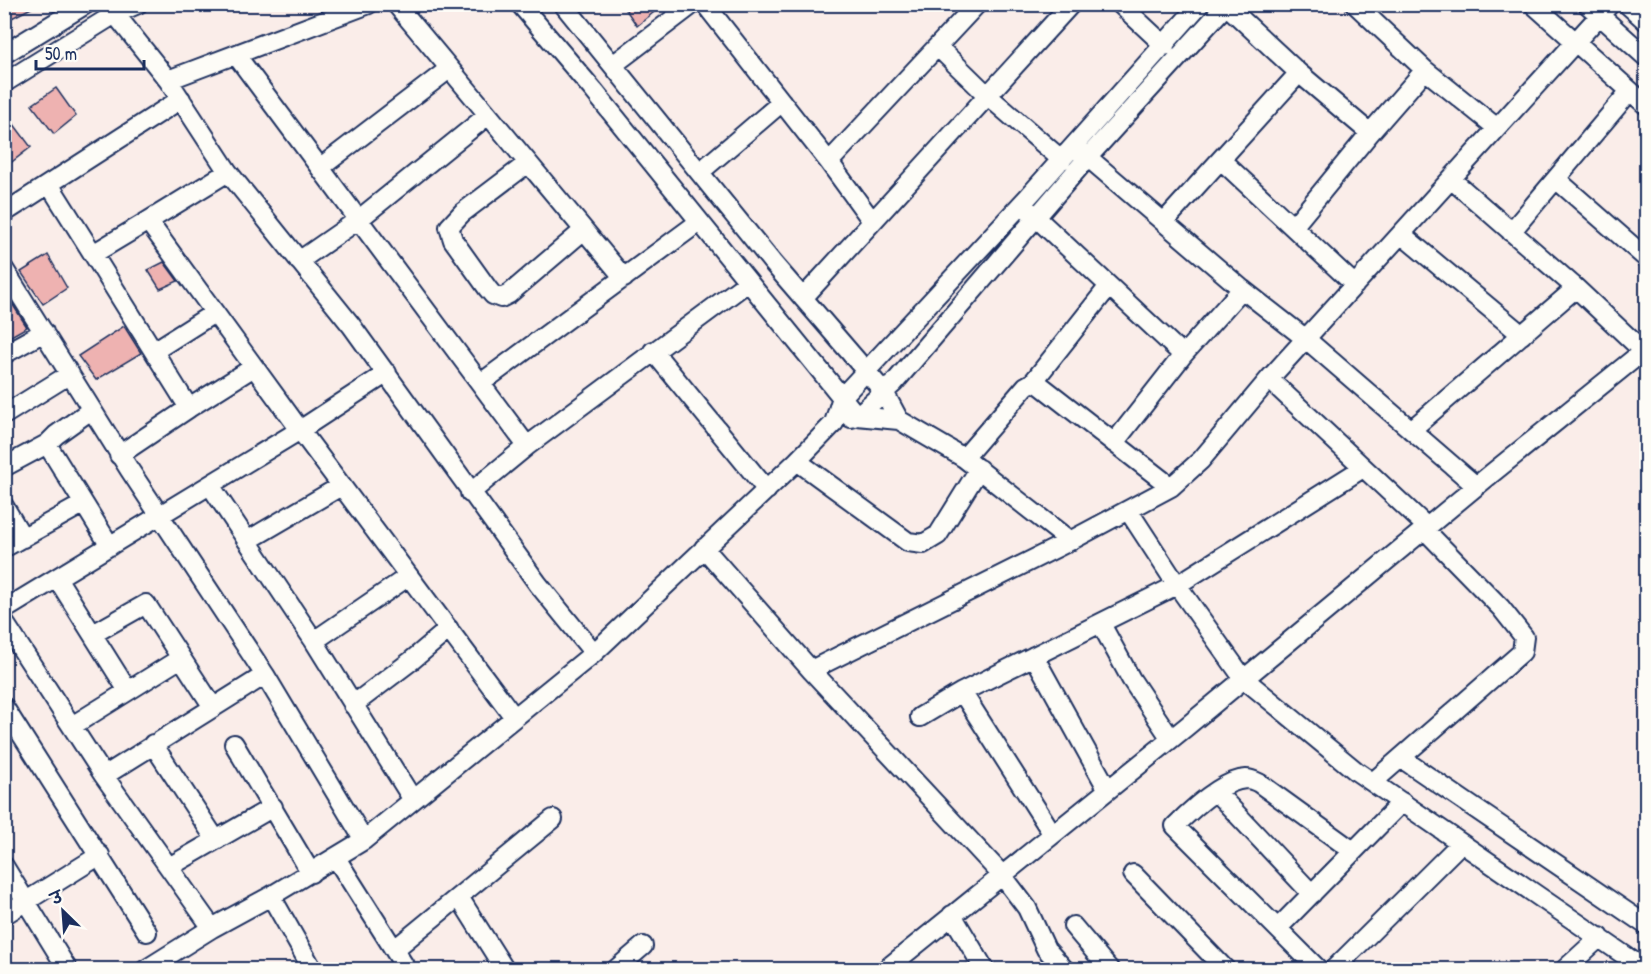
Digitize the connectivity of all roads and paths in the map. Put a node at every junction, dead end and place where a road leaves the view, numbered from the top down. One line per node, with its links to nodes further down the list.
1 (86, 4): 23 (street)
2 (138, 4): 18 (street)
3 (369, 4): 24 (street)
4 (396, 4): 27 (street)
5 (520, 4): 57 (street)
6 (562, 4): 26 (street)
7 (693, 4): 26 (street)
8 (705, 4): 35 (street)
9 (977, 4): 22 (street)
10 (1071, 4): 33 (street)
11 (1120, 4): 21 (street)
12 (1200, 4): 21 (street)
13 (1354, 4): 28 (street)
14 (1533, 4): 20 (street)
15 (1627, 4): 19 (street)
16 (1226, 5): 29 (street); 40 (street)
17 (1599, 8): 20 (street); 25 (street)
18 (111, 9): 30 (street); 31 (street)
19 (1647, 21)
20 (1576, 43): 32 (street); 38 (street)
21 (1165, 45): 40 (street)
22 (938, 47): 33 (street); 43 (street)
23 (4, 54)
24 (236, 55): 30 (street); 45 (street)
25 (1647, 57)
26 (613, 64): 47 (street)
27 (449, 69): 37 (street); 45 (street)
28 (1425, 70): 38 (street); 39 (street)
29 (1299, 74): 39 (street); 42 (street)
30 (168, 80): 34 (street)
31 (4, 83)
32 (1630, 91): 36 (street); 49 (street)
33 (988, 96): 41 (street); 56 (street)
34 (181, 99): 46 (street); 50 (street)
35 (782, 102): 43 (street); 47 (street)
36 (1647, 105)
37 (488, 116): 44 (street); 54 (street)
38 (1497, 128): 48 (street)
39 (1370, 133): 59 (street)
40 (1081, 151): 41 (street); 53 (street); 58 (street)
41 (1062, 160): 51 (street)
42 (1221, 160): 58 (street); 59 (street)
43 (829, 162): 56 (street)
44 (528, 163): 60 (street); 60 (street)
45 (321, 167): 54 (street)
46 (228, 172): 55 (street); 65 (street)
47 (700, 172): 73 (street)
48 (1451, 179): 61 (street); 62 (street)
49 (1556, 179): 61 (street); 64 (street)
50 (49, 184): 52 (street); 63 (street)
51 (1022, 204): 53 (street); 84 (street)
52 (4, 213)
53 (1035, 217): 70 (street); 90 (street)
54 (358, 220): 65 (street); 89 (street)
55 (148, 221): 63 (street); 74 (street)
56 (872, 221): 73 (street)
57 (699, 222): 67 (street); 68 (street)
58 (1164, 222): 72 (street)
59 (1293, 227): 69 (street)
60 (584, 230): 67 (street)
61 (1511, 232): 71 (street)
62 (1401, 234): 69 (street); 76 (street)
63 (93, 254): 78 (street)
64 (1647, 258)
65 (299, 261): 85 (street)
66 (5, 272): 75 (street)
67 (624, 278): 89 (street)
68 (748, 282): 79 (street); 91 (street)
69 (1355, 285): 77 (street)
70 (1109, 286): 82 (street); 88 (street)
71 (1576, 288): 76 (street); 80 (street)
72 (1242, 290): 77 (street); 82 (street)
73 (803, 298): 84 (street)
74 (214, 313): 78 (street); 83 (street)
75 (44, 332): 81 (street); 86 (street)
76 (1522, 335): 99 (street)
77 (1306, 339): 87 (street); 99 (street)
78 (154, 351): 92 (street)
79 (653, 351): 102 (street); 113 (street)
80 (1645, 351): 111 (street)
81 (4, 354)
82 (1184, 355): 100 (street)
83 (254, 367): 92 (street); 98 (street)
84 (866, 371): 90 (street); 91 (street)
85 (387, 373): 98 (street); 114 (street)
86 (70, 374): 93 (street); 94 (street)
87 (1269, 379): 107 (street); 112 (street)
88 (1033, 382): 100 (street); 104 (street)
89 (481, 383): 102 (street)
90 (884, 392): 95 (street); 96 (street)
91 (842, 397): 95 (street); 97 (street)
92 (189, 408): 103 (street)
93 (91, 410): 101 (street); 103 (street)
94 (4, 415)
95 (857, 416): 96 (street); 97 (street)
96 (900, 420): 104 (street)
97 (834, 423): 105 (street)
98 (300, 430): 109 (street); 110 (street)
99 (1411, 430): 111 (street)
100 (1114, 443): 112 (street)
101 (47, 444): 106 (street); 115 (street)
102 (527, 446): 114 (street)
103 (119, 455): 118 (street)
104 (964, 458): 108 (street)
105 (797, 461): 108 (street); 113 (street)
106 (4, 467)
107 (1364, 468): 119 (street); 128 (street)
108 (979, 469): 122 (street)
109 (210, 485): 118 (street); 121 (street)
110 (341, 486): 121 (street); 126 (street)
111 (1476, 486): 119 (street)
112 (1171, 487): 117 (street)
113 (767, 490): 125 (street)
114 (470, 493): 135 (street)
115 (83, 504): 120 (street); 123 (street)
116 (4, 506): 120 (street)
117 (1128, 510): 122 (street); 128 (street)
118 (160, 516): 123 (street); 139 (street)
119 (1426, 528): 140 (street); 152 (street)
120 (23, 538): 124 (street)
121 (247, 540): 134 (street)
122 (1070, 541): 138 (street)
123 (110, 546): 127 (street)
124 (4, 548)
125 (704, 548): 135 (street); 138 (street)
126 (409, 576): 132 (street); 134 (street)
127 (57, 578): 129 (street); 133 (street)
128 (1177, 585): 131 (street); 140 (street)
129 (4, 610)
130 (4, 622): 148 (street)
131 (1101, 624): 136 (street); 149 (street)
132 (449, 629): 143 (street); 146 (street)
133 (93, 634): 137 (street); 141 (street)
134 (314, 641): 143 (street)
135 (594, 653): 146 (street)
136 (1034, 657): 142 (street); 155 (street)
137 (181, 658): 141 (street); 144 (street)
138 (812, 670): 172 (street)
139 (265, 675): 144 (street); 163 (street)
140 (1243, 678): 149 (street); 154 (street)
141 (128, 691): 148 (street)
142 (962, 692): 147 (street); 161 (street)
143 (352, 705): 157 (street)
144 (213, 706): 150 (street)
145 (4, 707): 166 (street)
146 (514, 717): 157 (street)
147 (920, 717)
148 (72, 726): 153 (street)
149 (1171, 739): 155 (street)
150 (153, 744): 153 (street); 162 (street)
151 (234, 744): 159 (street)
152 (1401, 758): 154 (street); 179 (street)
153 (104, 776): 169 (street)
154 (1373, 782): 158 (street)
155 (1108, 790): 161 (street)
156 (1216, 792): 165 (street); 173 (street); 182 (street)
157 (413, 800): 163 (street)
158 (1402, 802): 164 (street); 165 (street)
159 (273, 807): 162 (street); 170 (street)
160 (553, 819): 175 (street)
161 (1052, 833): 172 (street)
162 (216, 840): 169 (street)
163 (364, 840): 167 (street)
164 (1461, 843): 184 (street); 199 (street)
165 (1353, 851): 173 (street)
166 (100, 855): 176 (street); 183 (street)
167 (336, 858): 170 (street); 186 (street)
168 (4, 866): 176 (street)
169 (169, 867): 181 (street)
170 (311, 873): 174 (street)
171 (1133, 874): 197 (street)
172 (1002, 875): 178 (street); 195 (street)
173 (1312, 894): 182 (street)
174 (271, 896): 181 (street); 189 (street)
175 (459, 897): 186 (street); 191 (street)
176 (26, 901): 177 (street); 187 (street)
177 (4, 915)
178 (952, 915): 193 (street); 194 (street)
179 (1647, 925)
180 (1073, 926): 196 (street)
181 (212, 928): 188 (street)
182 (1278, 928): 198 (street)
183 (147, 932)
184 (1600, 937): 200 (street); 201 (street)
185 (643, 946): 192 (street)
186 (394, 948): 190 (street)
187 (68, 969)
188 (145, 969)
189 (313, 969)
190 (407, 969)
191 (505, 969)
192 (615, 969)
193 (885, 969)
194 (985, 969)
195 (1065, 969)
196 (1110, 969)
197 (1226, 969)
198 (1319, 969)
199 (1333, 969)
200 (1564, 969)
201 (1646, 969)

